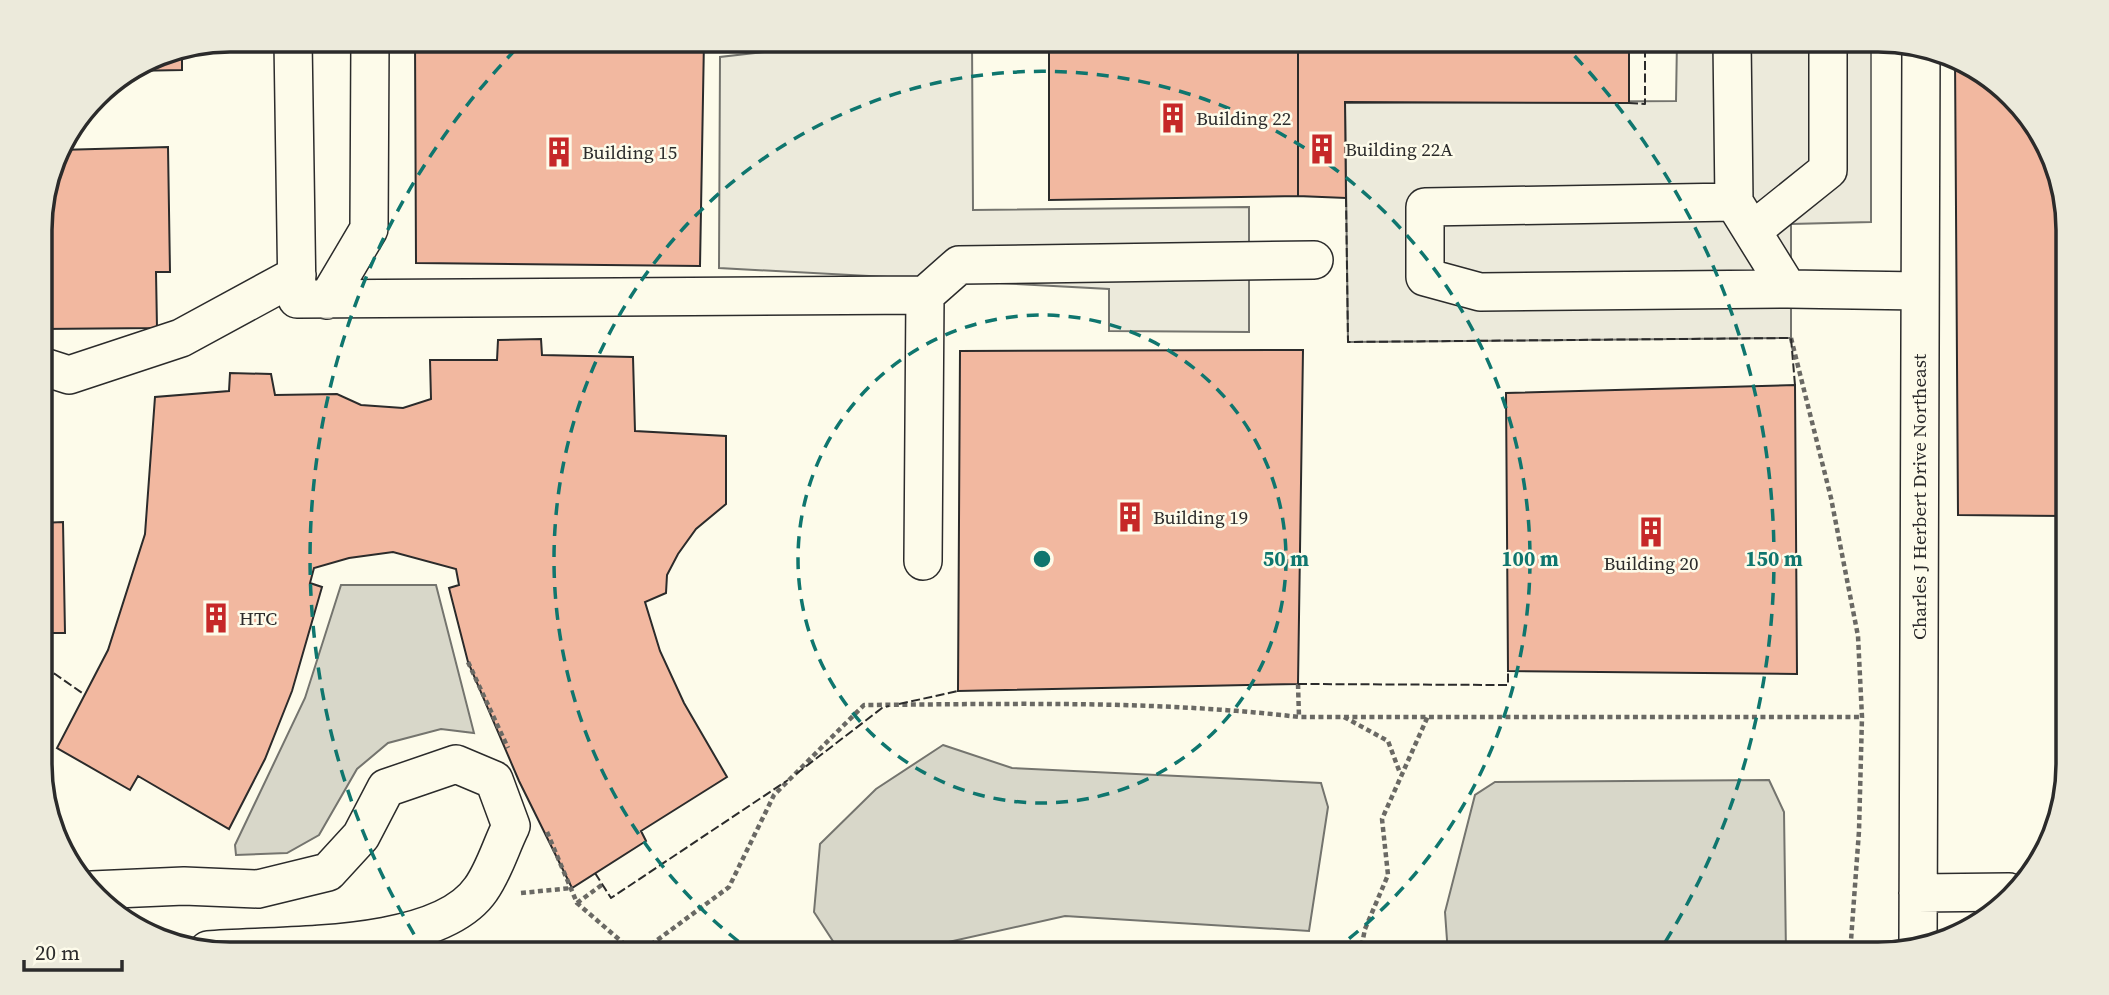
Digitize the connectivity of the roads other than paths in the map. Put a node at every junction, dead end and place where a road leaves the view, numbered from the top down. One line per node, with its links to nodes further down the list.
1 (293, 52): 8 (street)
2 (370, 52): 12 (street)
3 (1733, 52): 6 (street)
4 (1828, 52): 6 (street)
5 (1921, 58): 10 (street, Charles J Herbert Drive Northeast)
6 (1743, 216): 9 (street); 9 (street)
7 (1314, 260): 11 (street)
8 (297, 275): 12 (street); 13 (street)
9 (1788, 289): 10 (street)
10 (1920, 292): 17 (street, Charles J Herbert Drive Northeast)
11 (925, 295): 12 (street); 14 (street)
12 (327, 300)
13 (53, 370)
14 (923, 561)
15 (104, 889): 19 (street)
16 (2002, 892): 17 (street)
17 (1918, 893): 18 (street, Charles J Herbert Drive Northeast)
18 (1918, 938)
19 (330, 942)

